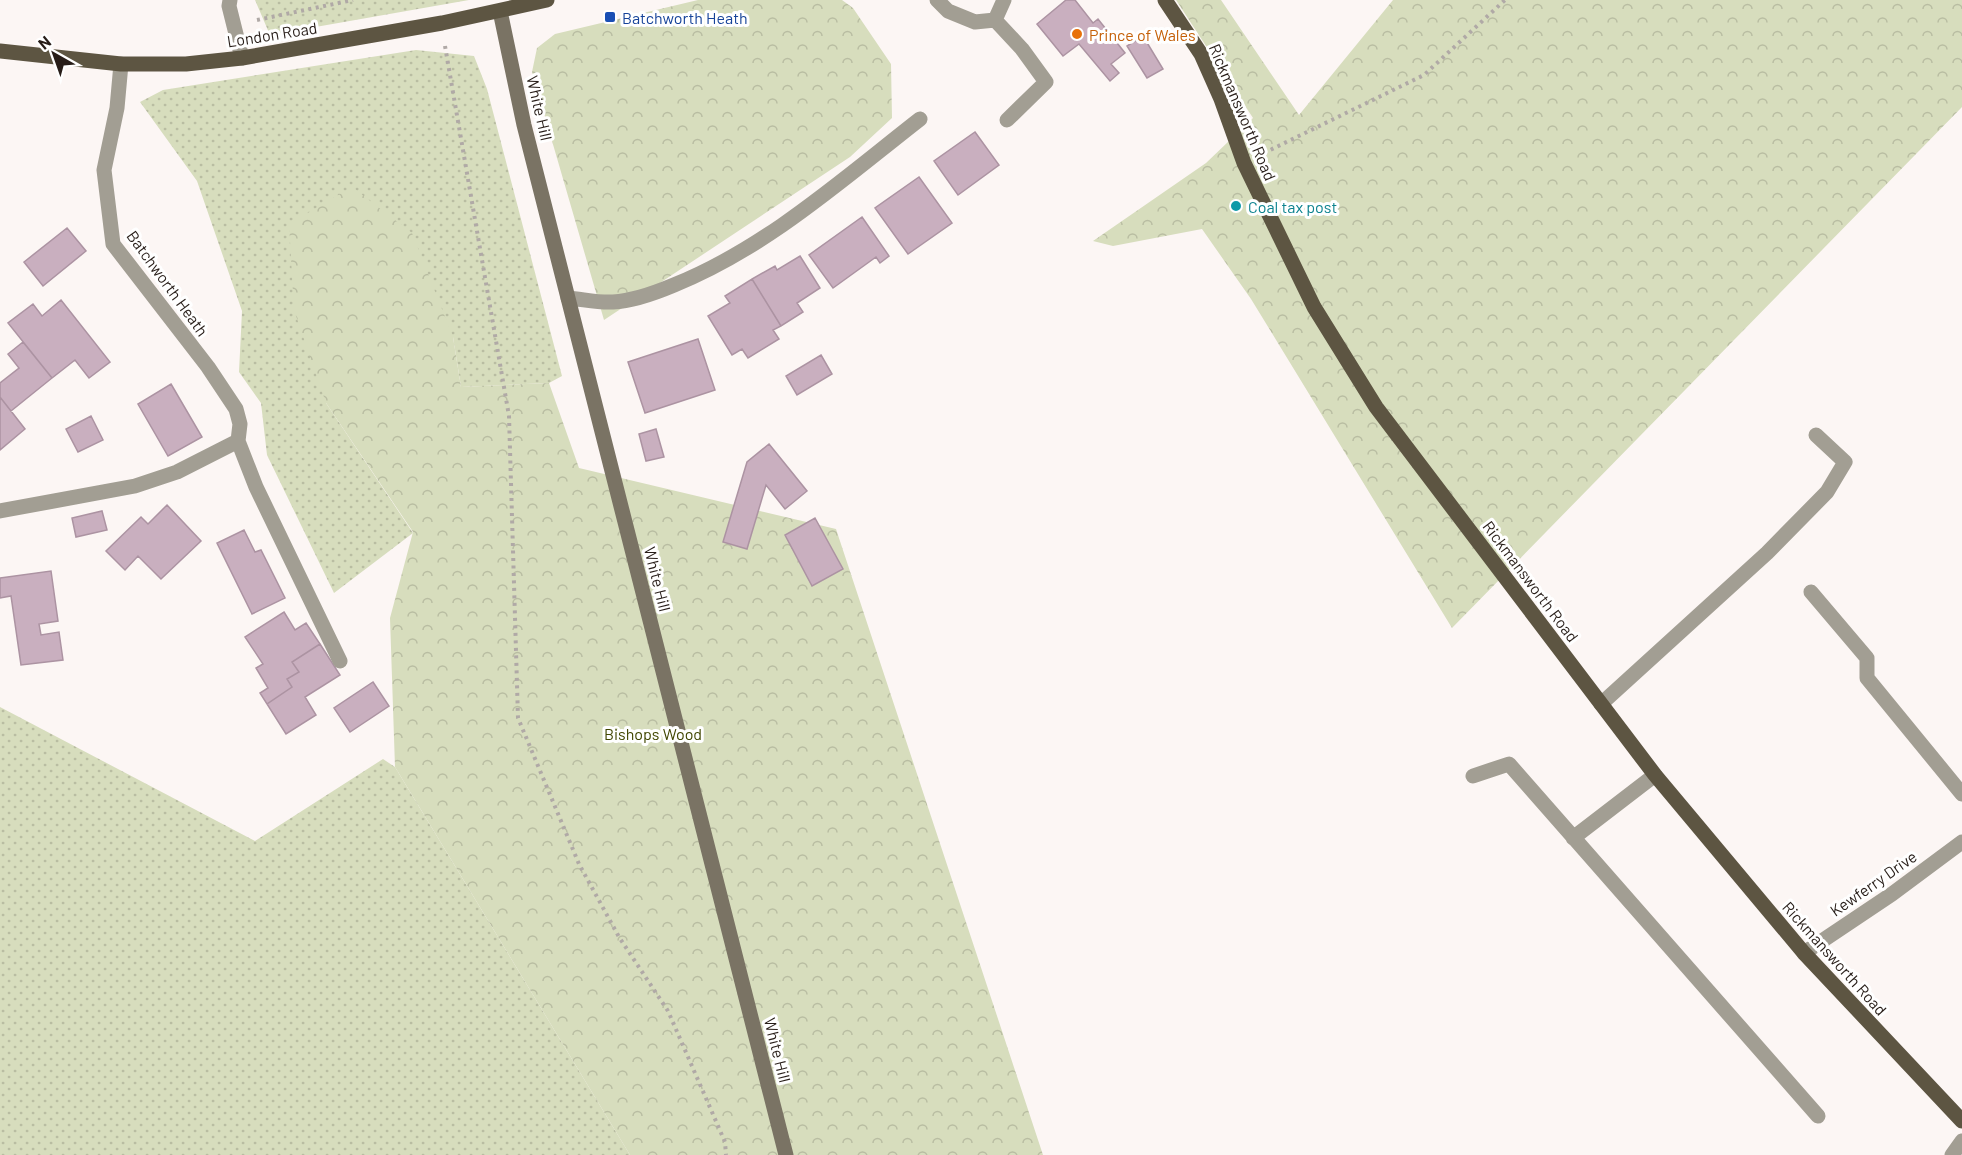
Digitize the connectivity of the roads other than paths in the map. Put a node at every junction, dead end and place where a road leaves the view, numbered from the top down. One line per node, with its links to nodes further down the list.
1 (230, 0): 9 (street)
2 (547, 0): 6 (main road, London Road)
3 (937, 0): 7 (street)
4 (1004, 0): 7 (street)
5 (1165, 0): 19 (main road, Rickmansworth Road)
6 (500, 11): 9 (main road, London Road); 13 (street, White Hill)
7 (995, 20): 12 (street)
8 (0, 51): 10 (main road, London Road)
9 (242, 58): 10 (main road, London Road)
10 (121, 64): 15 (street, Batchworth Heath)
11 (920, 119): 13 (street)
12 (1007, 120)
13 (568, 298): 29 (street, White Hill)
14 (1816, 435): 19 (street)
15 (238, 441): 16 (street); 18 (street, Batchworth Heath)
16 (0, 511)
17 (1811, 592): 22 (street)
18 (340, 661)
19 (1601, 704): 20 (main road, Rickmansworth Road)
20 (1655, 775): 23 (street); 25 (main road, Rickmansworth Road)
21 (1473, 776): 23 (street)
22 (1962, 794)
23 (1573, 838): 26 (street)
24 (1962, 842): 25 (street, Kewferry Drive)
25 (1804, 953): 27 (main road, Rickmansworth Road)
26 (1818, 1116)
27 (1962, 1121)
28 (1962, 1141): 30 (street)
29 (786, 1155)
30 (1952, 1155)

